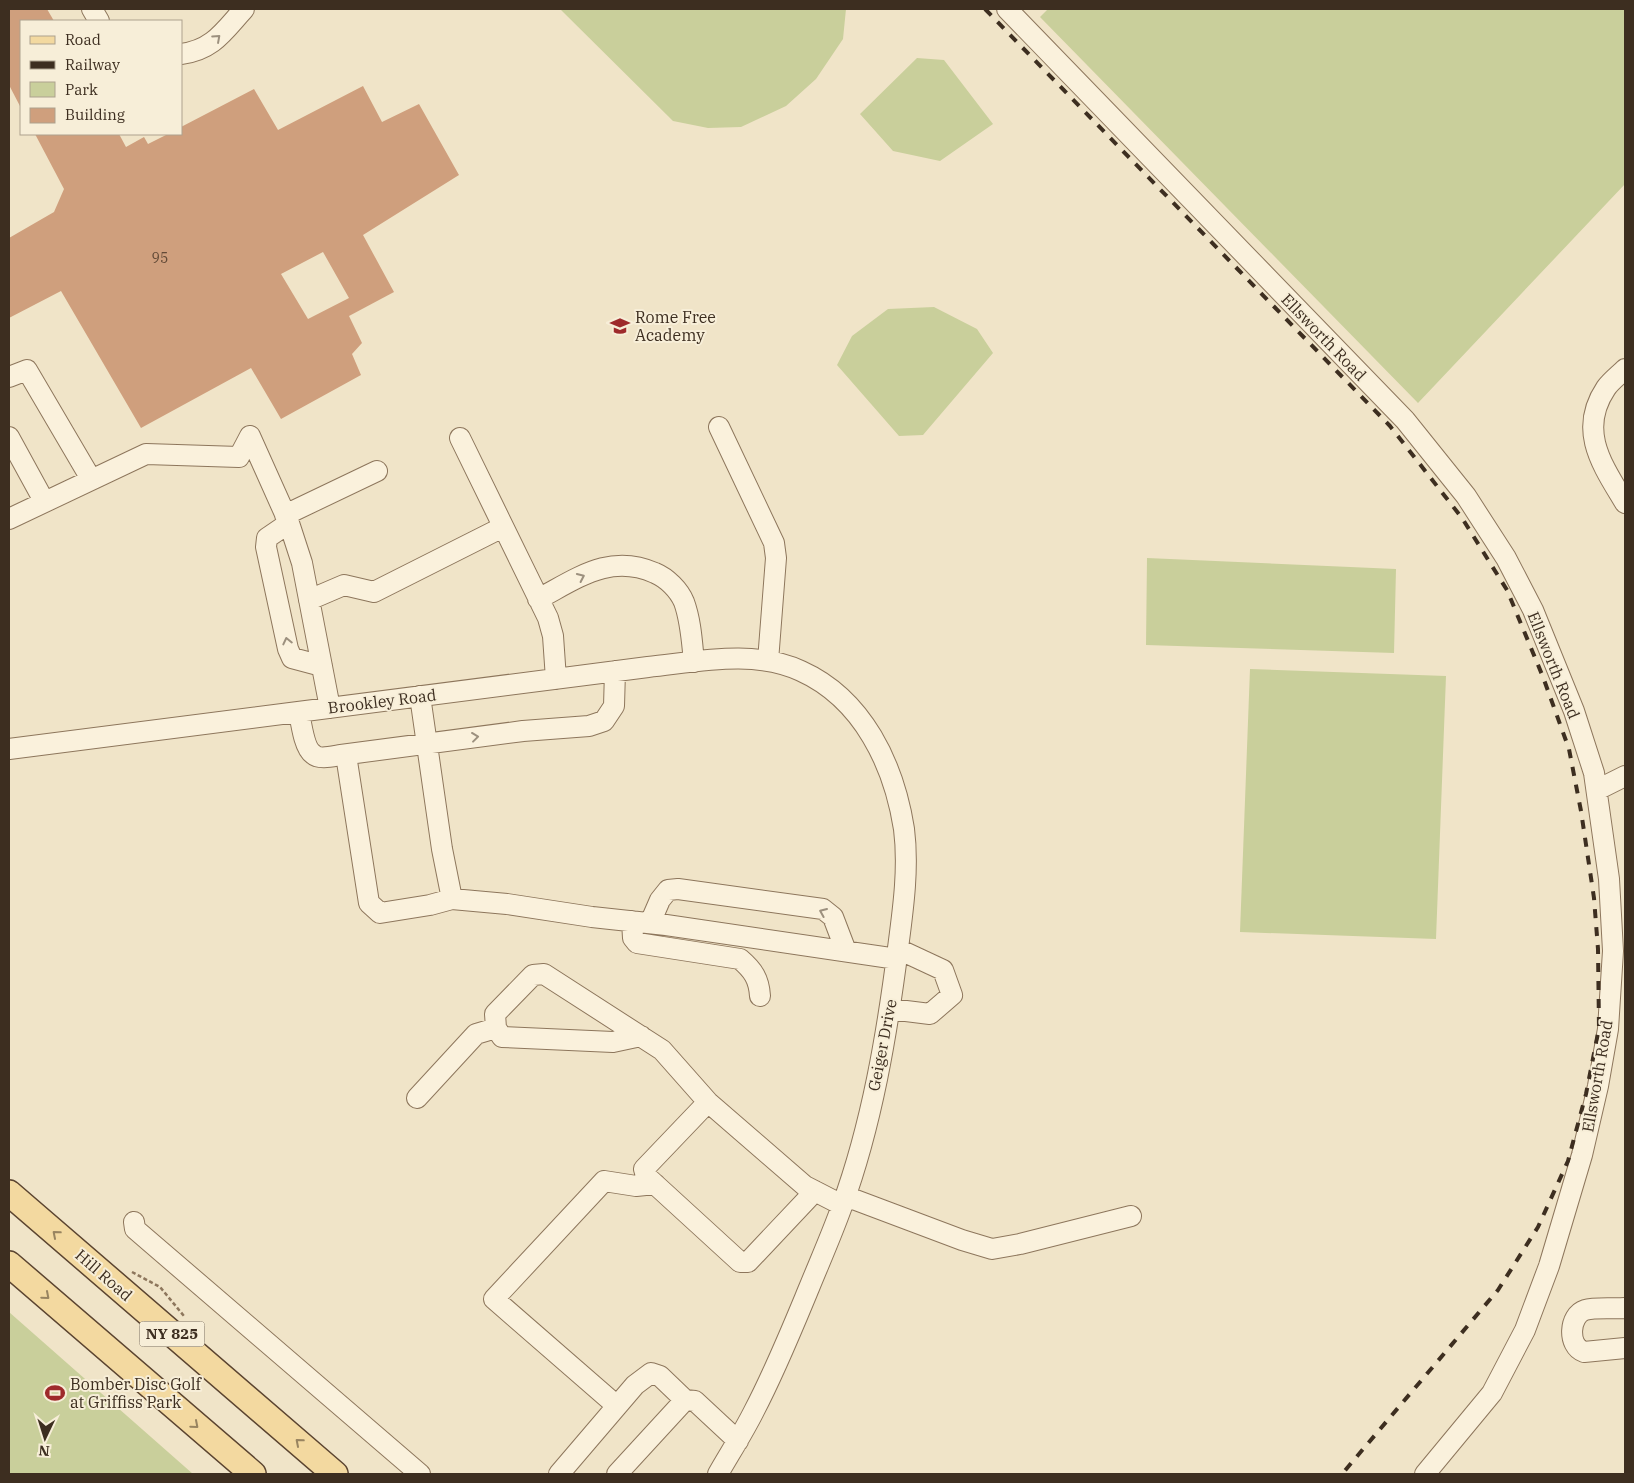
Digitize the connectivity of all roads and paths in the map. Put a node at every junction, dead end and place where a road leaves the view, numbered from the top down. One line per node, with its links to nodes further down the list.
1 (92, 9): 4 (street)
2 (244, 9): 5 (street, one-way to 2)
3 (1007, 9): 32 (street, Ellsworth Road)
4 (99, 20)
5 (182, 54)
6 (1625, 369): 14 (street)
7 (9, 376): 12 (street)
8 (719, 427): 20 (street)
9 (9, 437): 13 (street)
10 (460, 438): 17 (street)
11 (377, 471): 16 (street)
12 (91, 479): 13 (street); 16 (street)
13 (44, 501): 15 (street)
14 (1625, 503)
15 (9, 519)
16 (287, 519): 19 (street); 22 (street, one-way to 16)
17 (503, 527): 18 (street); 19 (street)
18 (538, 599): 21 (street, one-way to 21); 24 (street)
19 (309, 600): 22 (street)
20 (762, 660): 21 (street, Brookley Road); 36 (street, Geiger Drive)
21 (694, 662): 23 (street, Brookley Road)
22 (322, 666): 26 (street)
23 (615, 671): 24 (street, Brookley Road); 28 (street, one-way to 23)
24 (556, 679): 25 (street, Brookley Road)
25 (420, 696): 26 (street, Brookley Road); 28 (street)
26 (330, 708): 27 (street, Brookley Road)
27 (299, 712): 29 (street, Brookley Road); 30 (street)
28 (427, 744): 30 (street); 33 (street)
29 (9, 749)
30 (346, 755): 33 (street)
31 (1625, 776): 32 (street)
32 (1597, 790): 61 (street, Ellsworth Road)
33 (452, 899): 34 (street)
34 (641, 922): 35 (street); 35 (street, one-way to 34); 37 (street)
35 (846, 951): 36 (street)
36 (898, 954): 38 (street, Geiger Drive); 38 (street)
37 (760, 996)
38 (890, 1009): 46 (street, Geiger Drive)
39 (496, 1028): 40 (street); 40 (street); 41 (street)
40 (641, 1036): 42 (street)
41 (418, 1098)
42 (708, 1102): 43 (street); 44 (street)
43 (655, 1184): 44 (street); 53 (street)
44 (815, 1191): 46 (street)
45 (9, 1193): 57 (main road, Hill Road / NY 825, one-way to 45)
46 (844, 1200): 47 (street); 54 (street, Geiger Drive)
47 (1131, 1216)
48 (134, 1222): 58 (street)
49 (9, 1264): 56 (main road, NY 825, one-way to 56)
50 (1625, 1308): 51 (street)
51 (1625, 1348)
52 (685, 1400): 53 (street); 54 (street); 60 (street)
53 (617, 1406): 59 (street)
54 (738, 1441): 55 (street, Geiger Drive)
55 (727, 1471)
56 (253, 1474)
57 (336, 1474)
58 (420, 1474)
59 (559, 1474)
60 (617, 1474)
61 (1425, 1474)

